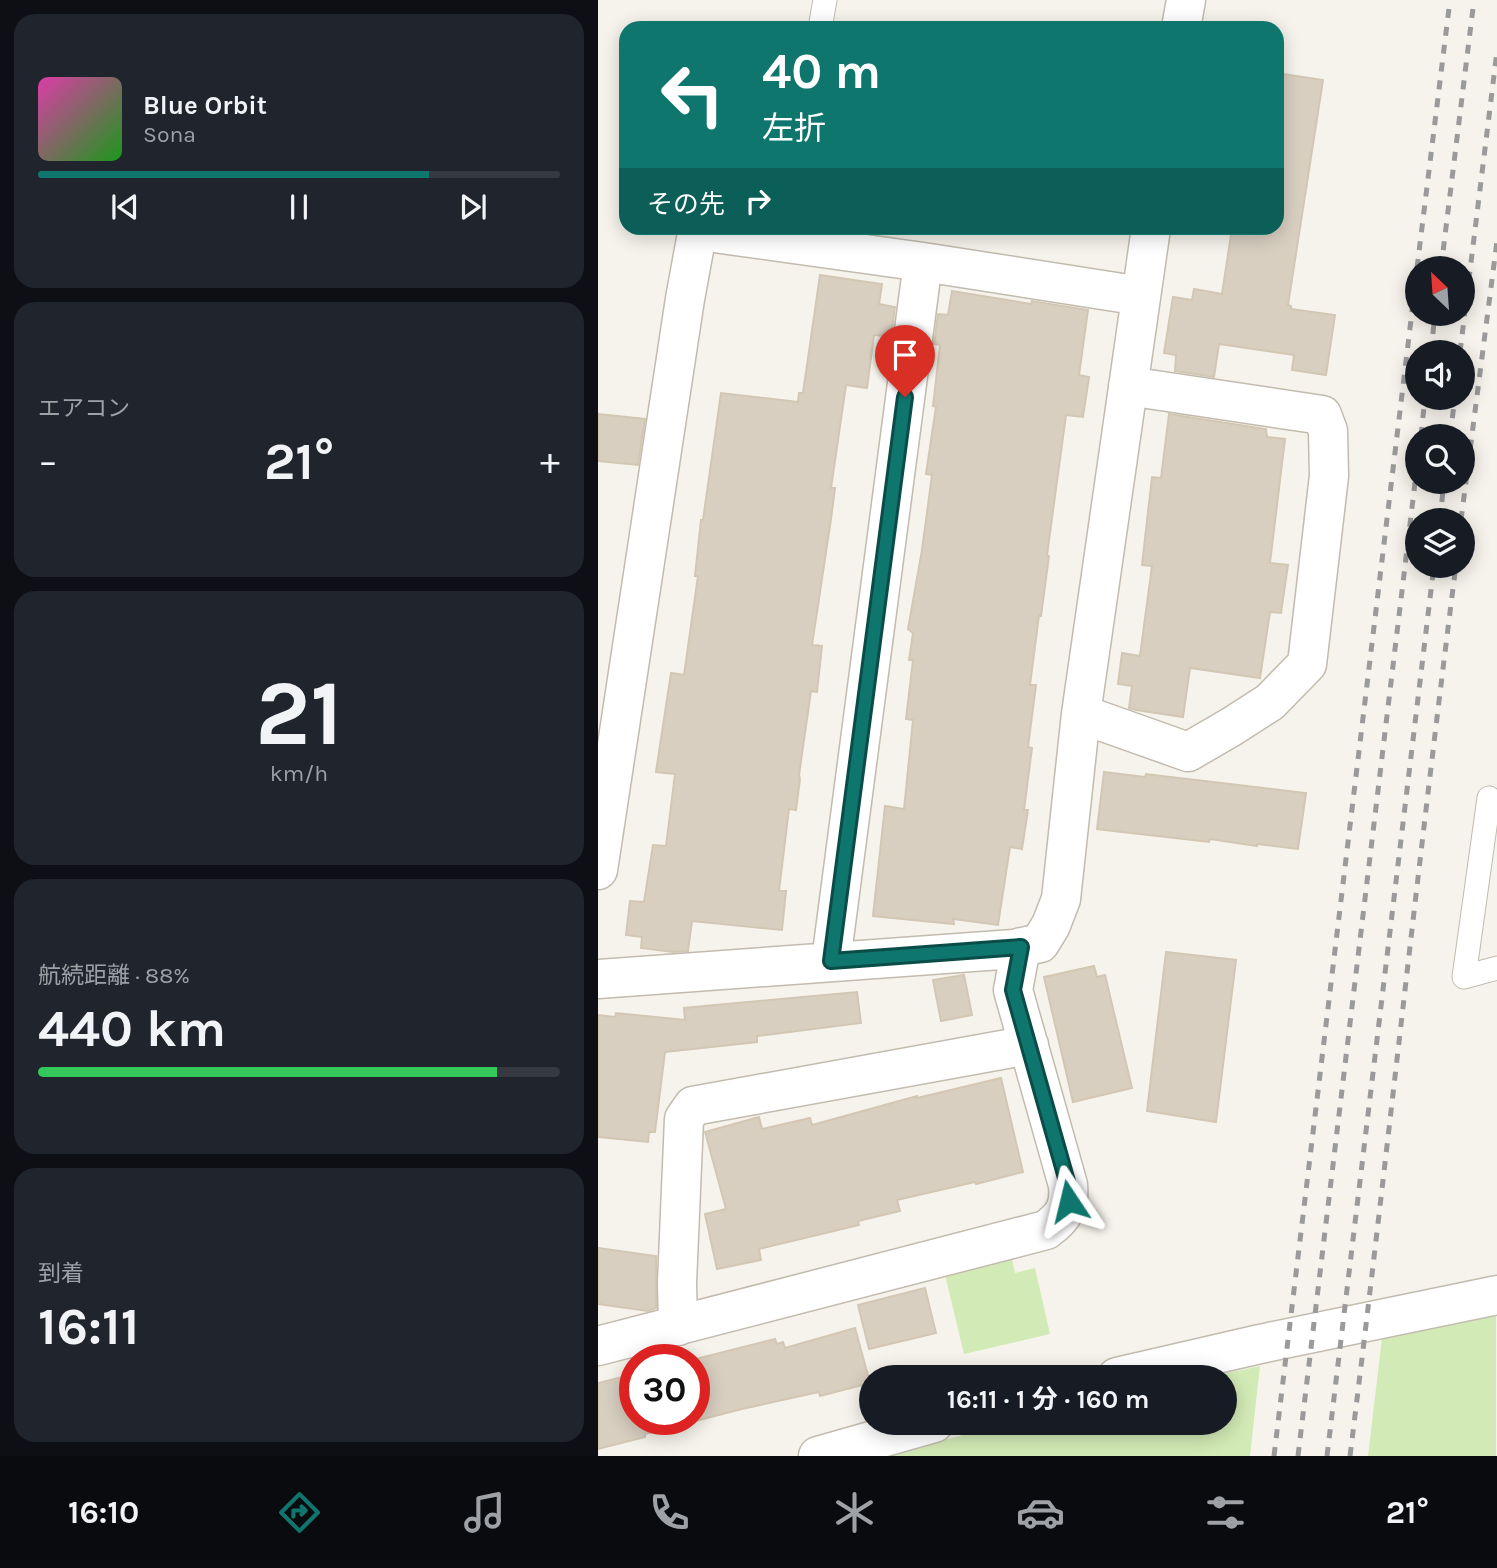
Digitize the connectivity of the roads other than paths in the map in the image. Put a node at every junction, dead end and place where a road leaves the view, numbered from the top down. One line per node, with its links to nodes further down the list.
1 (1186, 0): 2 (street)
2 (1182, 21)
3 (702, 235): 11 (street)
4 (786, 235): 6 (street)
5 (1150, 235): 7 (street)
6 (923, 262): 7 (street); 13 (street)
7 (1141, 296): 8 (street)
8 (1128, 386): 9 (street); 9 (street)
9 (1081, 714): 12 (street)
10 (1489, 798): 14 (lane)
11 (598, 870)
12 (1021, 947): 13 (street); 16 (street)
13 (831, 961): 15 (street)
14 (1496, 968)
15 (598, 979)
16 (1029, 1045): 18 (street); 18 (street)
17 (1496, 1295): 20 (street)
18 (678, 1326): 19 (street)
19 (598, 1346)
20 (1171, 1365)
21 (892, 1435): 22 (street)
22 (818, 1456)

